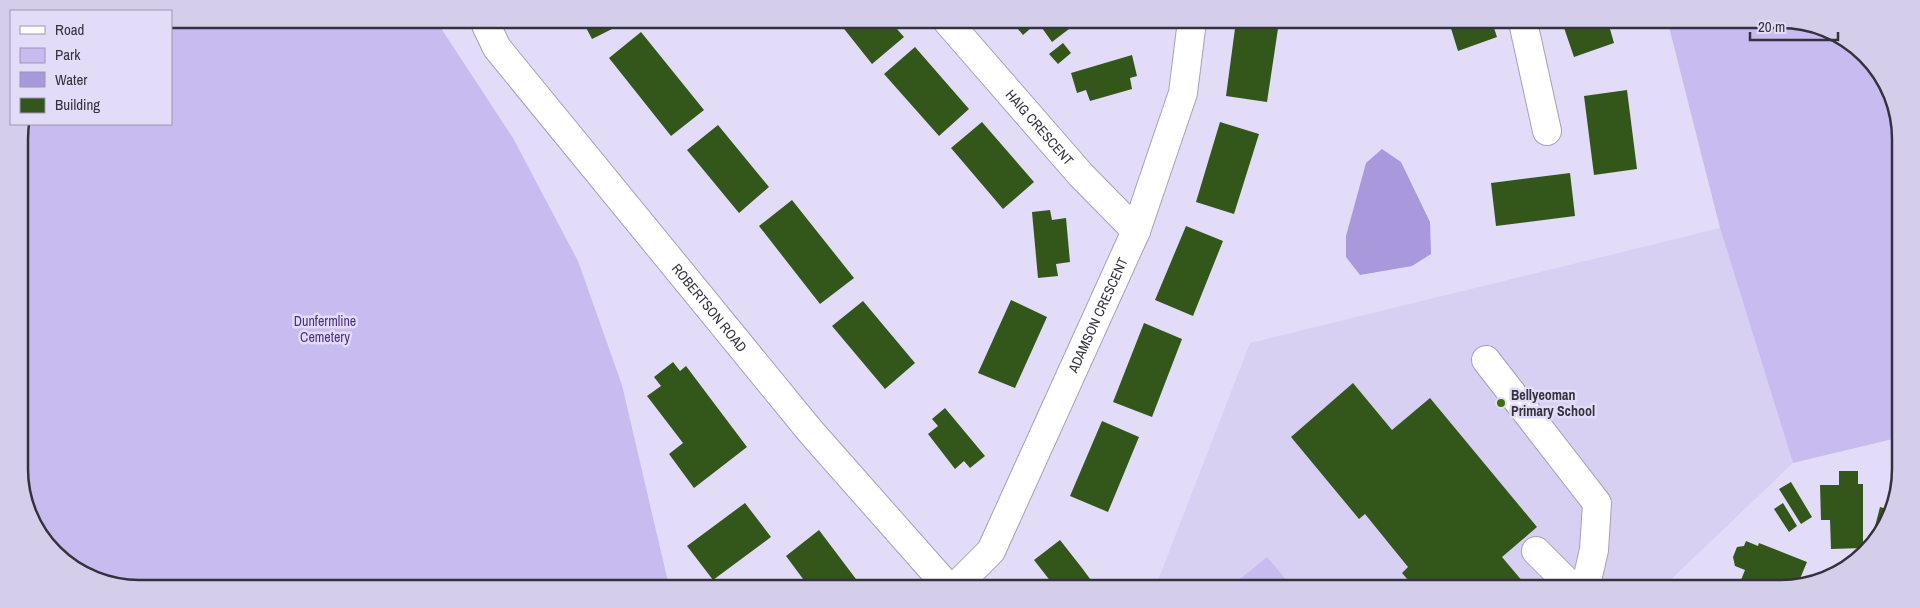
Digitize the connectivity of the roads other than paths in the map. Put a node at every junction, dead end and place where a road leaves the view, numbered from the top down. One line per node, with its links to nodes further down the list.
1 (487, 28): 9 (street, ROBERTSON ROAD)
2 (953, 28): 6 (street, HAIG CRESCENT)
3 (1191, 28): 6 (street, ADAMSON CRESCENT)
4 (1524, 28): 5 (street)
5 (1548, 131)
6 (1136, 231): 10 (street, ADAMSON CRESCENT)
7 (1486, 360): 12 (street)
8 (1536, 551): 11 (street)
9 (942, 580)
10 (962, 580)
11 (1566, 580)
12 (1587, 580)

